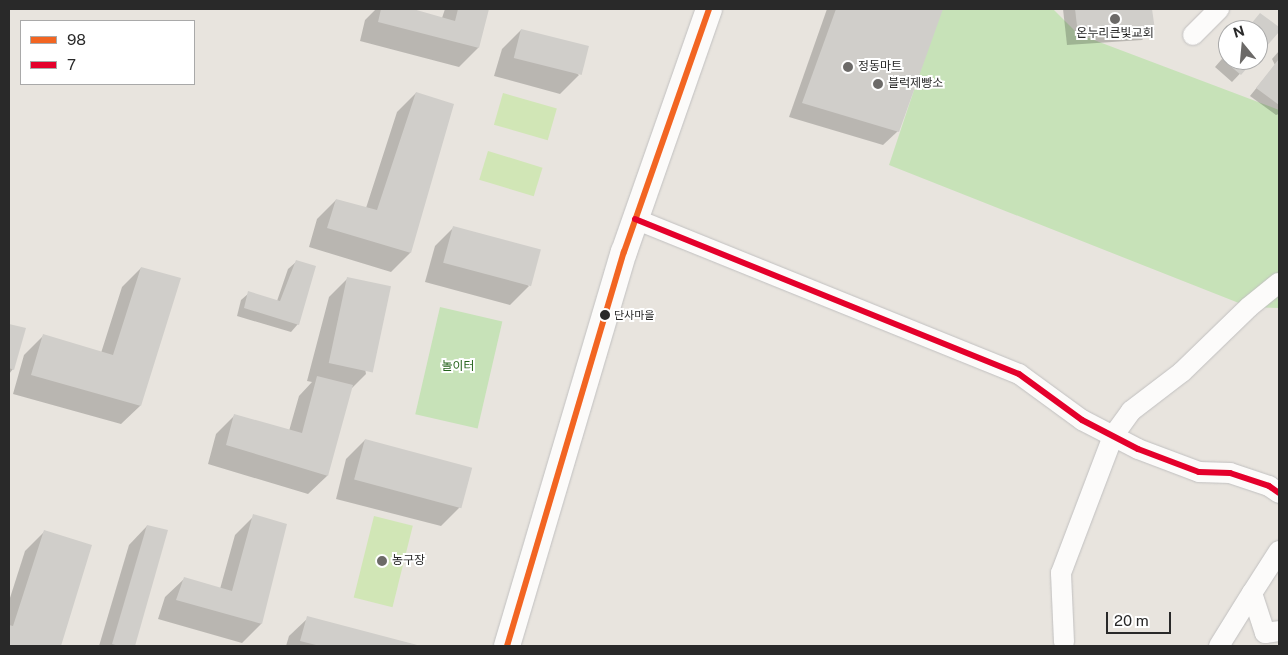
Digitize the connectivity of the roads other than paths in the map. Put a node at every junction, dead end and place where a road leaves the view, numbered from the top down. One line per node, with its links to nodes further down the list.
1 (709, 9): 4 (street)
2 (1220, 9): 3 (street)
3 (1193, 35)
4 (635, 219): 6 (street); 12 (street)
5 (1279, 283): 6 (street)
6 (1113, 436): 7 (street); 11 (street)
7 (1279, 493)
8 (1279, 551): 9 (street)
9 (1252, 592): 10 (street); 13 (street)
10 (1271, 637)
11 (1064, 642)
12 (507, 646)
13 (1219, 646)

